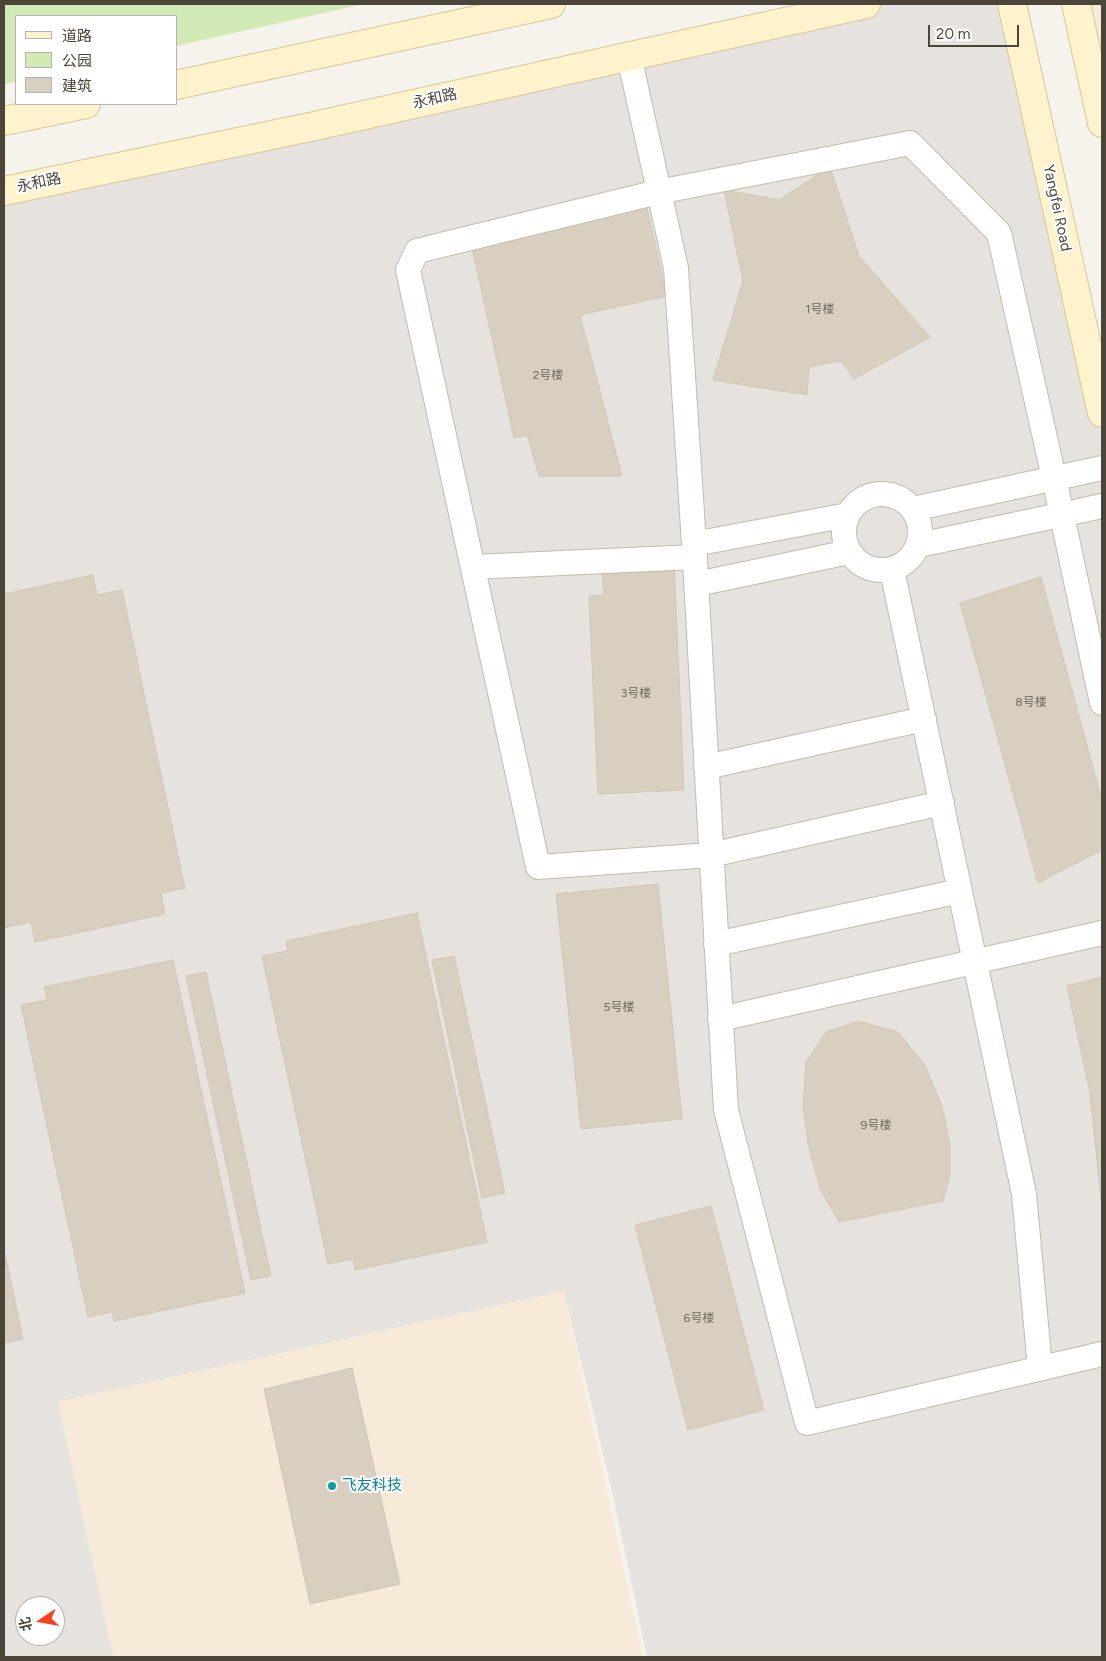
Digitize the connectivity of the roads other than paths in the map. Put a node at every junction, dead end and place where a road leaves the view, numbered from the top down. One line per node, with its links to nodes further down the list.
1 (551, 4): 6 (main road)
2 (866, 4): 5 (main road, 永和路)
3 (1012, 4): 12 (main road, Yangfei Road)
4 (1076, 4): 9 (main road)
5 (629, 56): 10 (main road, 永和路); 11 (street)
6 (178, 84)
7 (81, 105): 8 (main road)
8 (4, 121)
9 (1102, 123)
10 (4, 190)
11 (658, 192): 14 (street); 20 (street); 22 (street)
12 (1102, 413)
13 (1102, 468): 14 (street)
14 (1054, 478): 16 (street); 17 (street)
15 (1102, 506): 17 (street)
16 (913, 509): 18 (street); 19 (street)
17 (1062, 514): 19 (street); 25 (street)
18 (848, 515): 20 (street); 21 (street)
19 (919, 545): 23 (street)
20 (695, 550): 22 (street); 24 (street)
21 (849, 552): 23 (street); 24 (street)
22 (473, 568): 29 (street)
23 (892, 570): 26 (street)
24 (696, 584): 27 (street)
25 (1102, 703)
26 (924, 719): 27 (street); 28 (street)
27 (706, 768): 29 (street)
28 (942, 803): 29 (street); 30 (street)
29 (710, 855): 32 (street)
30 (960, 891): 32 (street); 33 (street)
31 (1102, 933): 33 (street)
32 (716, 944): 34 (street)
33 (975, 962): 34 (street); 36 (street)
34 (720, 1019): 36 (street)
35 (1102, 1354): 36 (street)
36 (1040, 1368)

